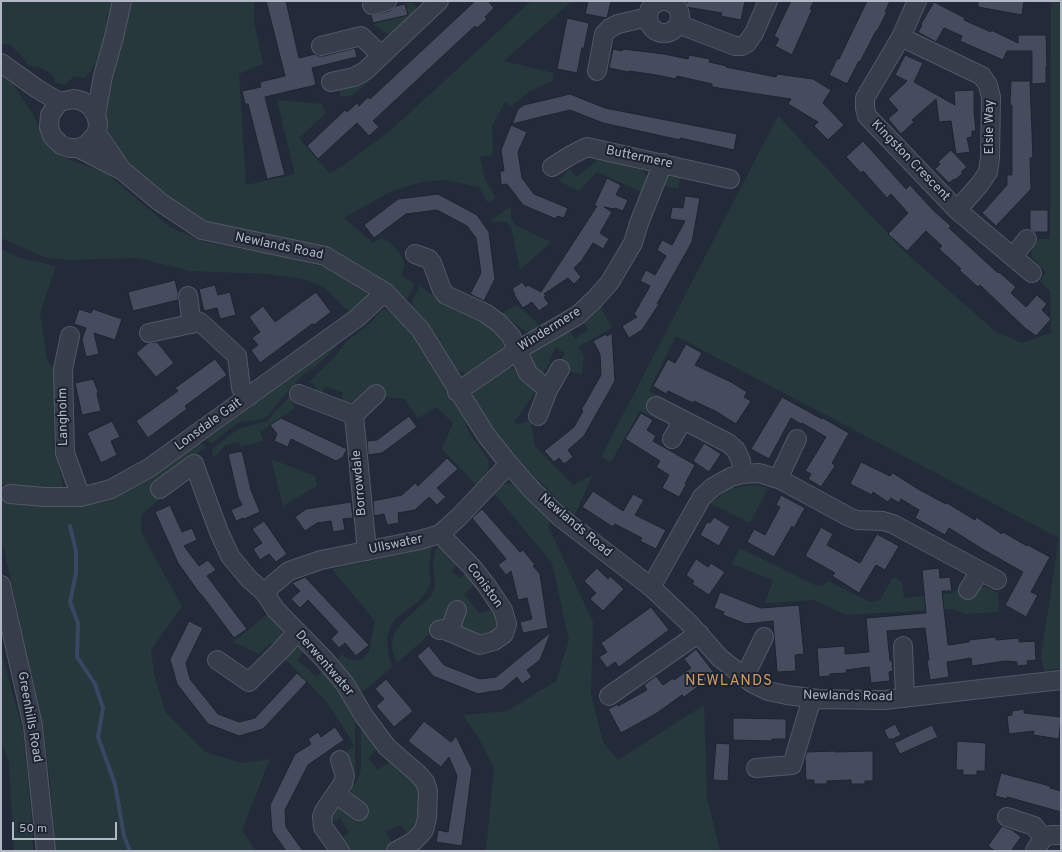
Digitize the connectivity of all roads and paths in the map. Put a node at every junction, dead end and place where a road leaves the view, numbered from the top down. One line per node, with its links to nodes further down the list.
1 (122, 1): 12 (street)
2 (768, 1): 6 (street)
3 (917, 1): 7 (street, Kingston Crescent)
4 (428, 4): 9 (street)
5 (648, 17): 6 (street); 6 (street); 11 (street)
6 (678, 24)
7 (901, 37): 24 (street, Kingston Crescent); 24 (street, Elsie Way)
8 (321, 46): 9 (street)
9 (381, 55): 13 (street)
10 (1, 63): 14 (street)
11 (598, 70)
12 (103, 76): 15 (street); 16 (street)
13 (331, 82)
14 (36, 88): 15 (street); 17 (street)
15 (67, 101): 16 (street); 17 (street)
16 (96, 114): 18 (street)
17 (49, 126): 19 (street)
18 (97, 133): 19 (street); 22 (street, Newlands Road)
19 (78, 148): 22 (street, Newlands Road)
20 (663, 163): 21 (street, Buttermere); 23 (street, Buttermere); 34 (street, Windermere)
21 (552, 167)
22 (123, 171): 29 (street, Newlands Road)
23 (730, 179)
24 (957, 210): 27 (street, Kingston Crescent)
25 (1027, 239): 27 (street)
26 (415, 254): 34 (street)
27 (1013, 256): 28 (street, Kingston Crescent)
28 (1032, 273)
29 (385, 292): 37 (street, Newlands Road); 40 (street, Lonsdale Gait)
30 (188, 296): 31 (street)
31 (192, 324): 32 (street); 40 (street)
32 (149, 333)
33 (70, 336): 52 (street, Langholm)
34 (518, 350): 36 (street); 37 (street, Windermere)
35 (560, 369): 36 (street)
36 (548, 390): 43 (street)
37 (458, 392): 47 (street, Newlands Road)
38 (299, 394): 42 (street)
39 (376, 394): 42 (street)
40 (248, 397): 52 (street, Lonsdale Gait)
41 (656, 406): 44 (street)
42 (354, 414): 54 (street, Borrowdale)
43 (538, 416)
44 (683, 420): 45 (street); 48 (street)
45 (672, 440)
46 (802, 442): 49 (street)
47 (509, 464): 53 (street, Ullswater); 58 (street, Newlands Road)
48 (742, 474): 49 (street); 58 (street)
49 (783, 482): 55 (street)
50 (160, 489): 60 (street, Derwentwater)
51 (10, 494): 52 (street, Lonsdale Gait)
52 (81, 497)
53 (440, 534): 54 (street, Ullswater); 62 (street, Coniston)
54 (366, 551): 60 (street, Ullswater)
55 (980, 571): 56 (street); 59 (street)
56 (997, 580)
57 (1, 585): 61 (street, Greenhills Road)
58 (651, 587): 64 (street, Newlands Road)
59 (968, 590)
60 (264, 592): 63 (street, Derwentwater)
61 (3, 605): 80 (street, Greenhills Road)
62 (457, 610)
63 (297, 632): 67 (street); 82 (street, Derwentwater)
64 (698, 633): 68 (street, Newlands Road); 70 (street)
65 (764, 637): 68 (street)
66 (909, 646): 71 (street)
67 (217, 660)
68 (744, 678): 72 (street, Newlands Road)
69 (1061, 680): 71 (street, Newlands Road)
70 (609, 696)
71 (911, 697): 72 (street, Newlands Road)
72 (812, 698): 74 (street)
73 (340, 760): 75 (street)
74 (756, 768)
75 (336, 794): 76 (street); 81 (street)
76 (359, 811)
77 (1007, 817): 79 (street)
78 (1061, 835): 79 (street)
79 (1039, 844)
80 (46, 851)
81 (340, 851)
82 (396, 851)

